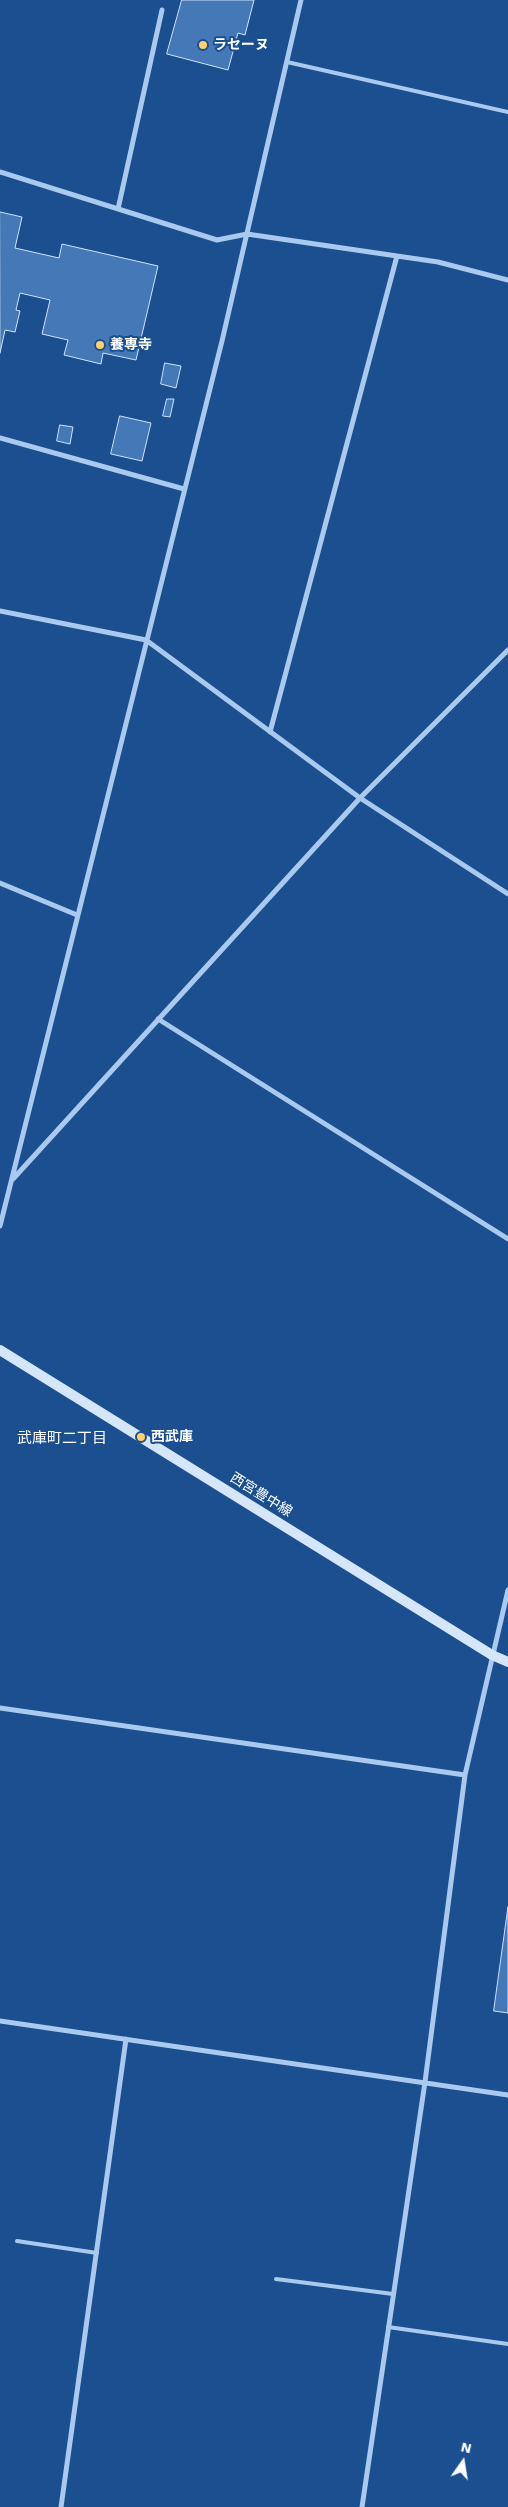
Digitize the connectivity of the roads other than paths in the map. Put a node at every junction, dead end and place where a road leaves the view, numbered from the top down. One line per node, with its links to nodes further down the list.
1 (301, 0): 3 (street)
2 (162, 10): 6 (street)
3 (287, 62): 4 (lane); 7 (street)
4 (508, 112)
5 (0, 172): 6 (street)
6 (118, 209): 7 (street)
7 (246, 234): 8 (street); 11 (street)
8 (396, 256): 9 (street); 15 (street)
9 (508, 280)
10 (0, 438): 11 (street)
11 (184, 489): 13 (street)
12 (0, 611): 13 (street)
13 (146, 640): 15 (street); 19 (street)
14 (508, 650): 16 (street)
15 (270, 732): 16 (street)
16 (360, 798): 18 (street); 20 (street)
17 (0, 883): 19 (street)
18 (508, 894)
19 (78, 915): 21 (street)
20 (158, 1019): 21 (street); 23 (street)
21 (12, 1180): 22 (street)
22 (0, 1226)
23 (508, 1239)
24 (0, 1350): 26 (main road, 西宮豊中線)
25 (508, 1590): 26 (street)
26 (492, 1655): 27 (main road, 西宮豊中線); 29 (street)
27 (508, 1662)
28 (0, 1708): 29 (street)
29 (465, 1775): 32 (street)
30 (0, 2021): 31 (street)
31 (126, 2039): 32 (street); 35 (street)
32 (424, 2082): 33 (street); 37 (street)
33 (508, 2095)
34 (17, 2241): 35 (lane)
35 (96, 2253): 40 (street)
36 (276, 2279): 37 (lane)
37 (393, 2294): 38 (street)
38 (388, 2327): 39 (lane); 41 (street)
39 (508, 2344)
40 (60, 2507)
41 (362, 2507)

